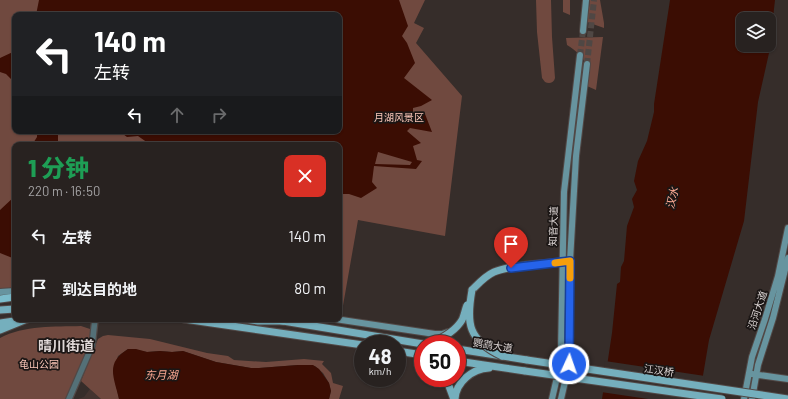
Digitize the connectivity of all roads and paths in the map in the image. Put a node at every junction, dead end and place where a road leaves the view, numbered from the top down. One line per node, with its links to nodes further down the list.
1 (586, 0): 2 (main road)
2 (583, 31)
3 (580, 55): 8 (main road, 知音大道)
4 (587, 64): 7 (main road, 知音大道)
5 (788, 228): 34 (main road, 沿河大道)
6 (788, 258): 35 (main road, 沿河大道)
7 (570, 261): 8 (main road); 41 (main road, 知音大道)
8 (562, 262): 9 (main road); 40 (main road, 知音大道)
9 (472, 290): 24 (main road, bridge); 29 (main road, bridge)
10 (12, 291): 11 (main road)
11 (0, 292)
12 (12, 297): 13 (highway)
13 (0, 299)
14 (0, 310): 15 (main road)
15 (12, 310)
16 (342, 320): 24 (main road)
17 (12, 321): 22 (main road)
18 (19, 322): 23 (main road)
19 (95, 322): 38 (street)
20 (205, 322): 27 (main road)
21 (283, 322): 26 (main road)
22 (0, 323)
23 (0, 330)
24 (454, 330): 25 (main road, bridge)
25 (446, 335)
26 (414, 342)
27 (354, 344)
28 (466, 350): 29 (main road, 鹦鹉大道)
29 (502, 356): 30 (main road, 鹦鹉大道)
30 (527, 360): 45 (main road, 江汉桥, bridge)
31 (466, 362): 32 (main road, 鹦鹉大道)
32 (501, 368): 33 (main road, 鹦鹉大道); 39 (main road)
33 (525, 371): 42 (main road, 江汉桥, bridge)
34 (748, 373): 35 (main road); 43 (main road, 沿河大道)
35 (756, 374): 36 (main road); 44 (main road, 沿河大道)
36 (788, 379)
37 (449, 387): 39 (main road)
38 (69, 399)
39 (455, 399)
40 (552, 399)
41 (561, 399)
42 (722, 399)
43 (744, 399)
44 (752, 399)
45 (788, 399)

